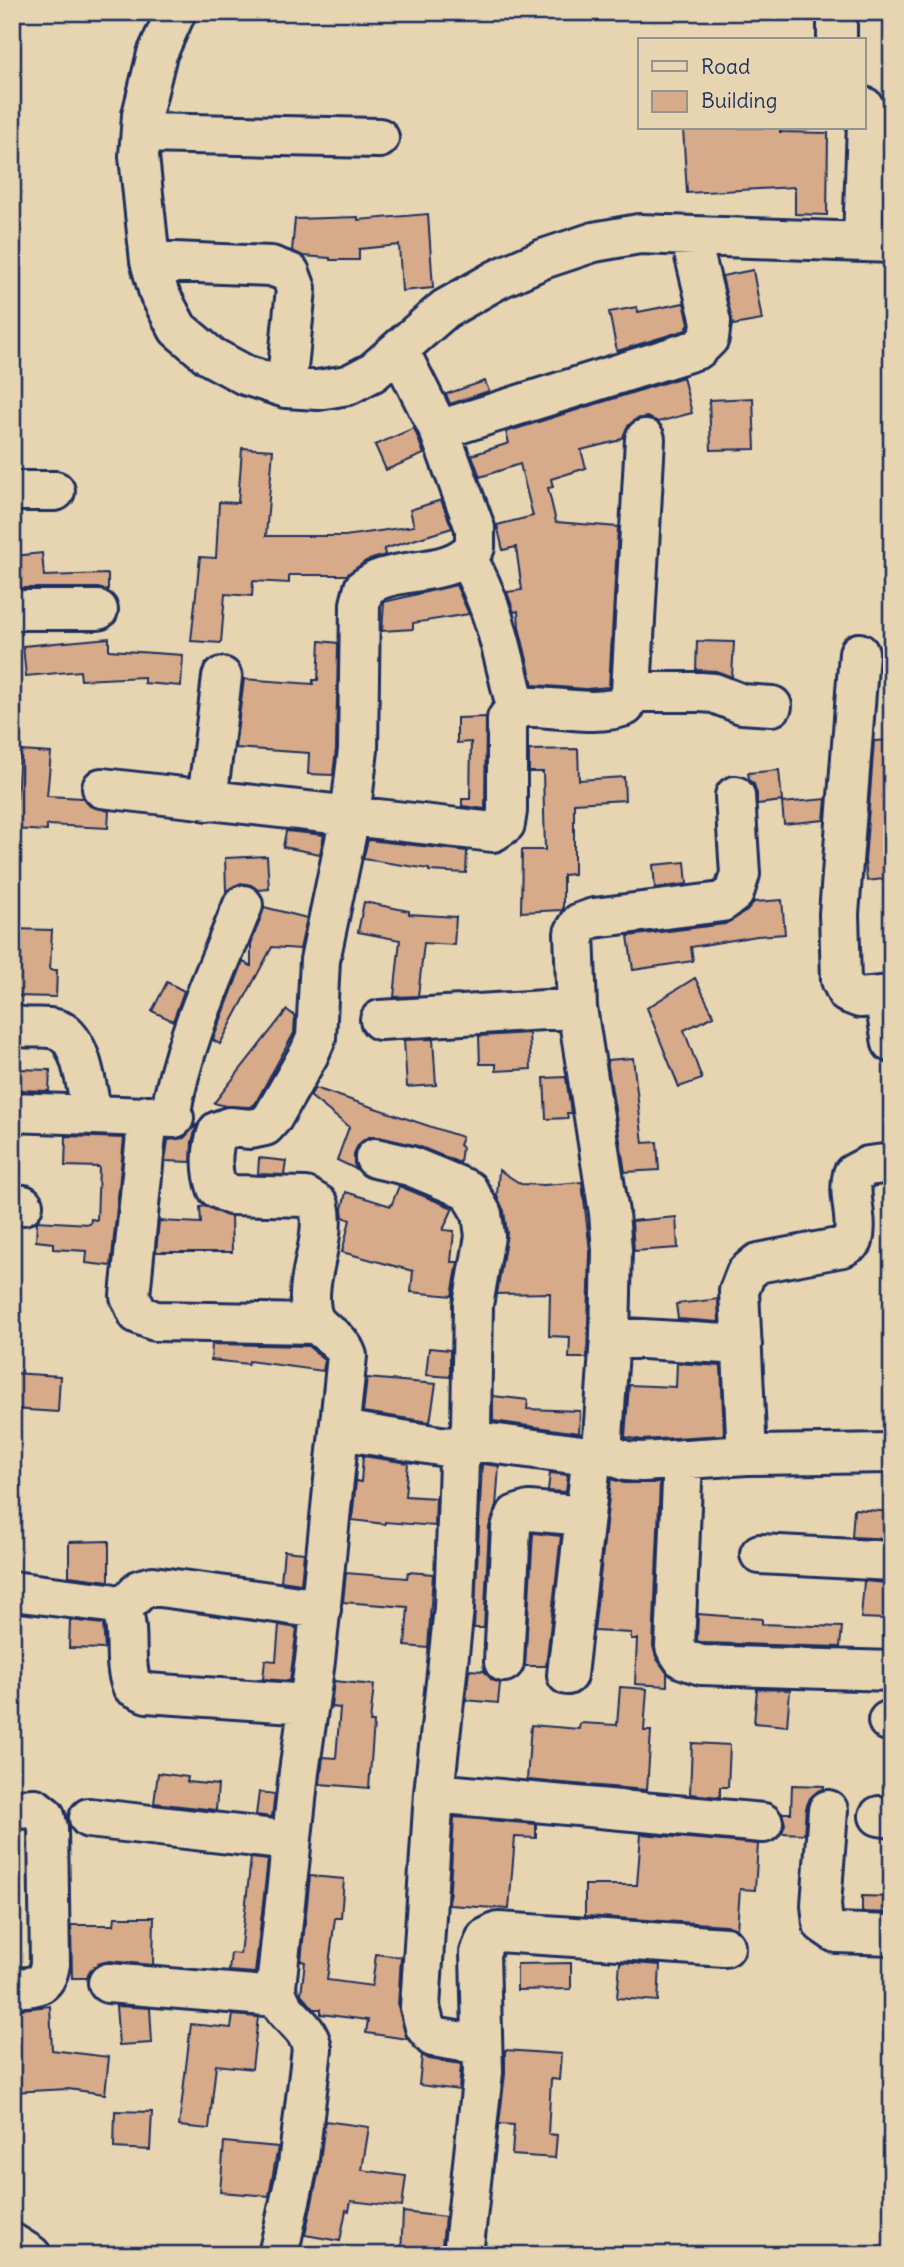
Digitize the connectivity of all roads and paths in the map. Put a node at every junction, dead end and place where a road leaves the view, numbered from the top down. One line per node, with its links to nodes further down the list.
1 (176, 12): 5 (street)
2 (837, 12): 3 (street)
3 (837, 38)
4 (866, 118): 8 (street)
5 (141, 133): 6 (street); 9 (street)
6 (379, 138)
7 (690, 236): 8 (street); 10 (street); 12 (street)
8 (877, 242)
9 (150, 261): 11 (street); 11 (street)
10 (399, 350): 11 (street); 12 (street)
11 (286, 388)
12 (439, 430): 16 (street)
13 (645, 439): 21 (street)
14 (12, 491): 15 (street)
15 (55, 491)
16 (467, 557): 23 (street); 27 (street)
17 (12, 610): 18 (street)
18 (98, 611)
19 (859, 653): 29 (street)
20 (222, 677): 26 (street)
21 (631, 692): 22 (street); 23 (street)
22 (772, 706)
23 (516, 707): 27 (street)
24 (102, 789): 26 (street)
25 (735, 796): 30 (street)
26 (208, 801): 27 (street)
27 (350, 817): 37 (street)
28 (243, 905): 36 (street)
29 (888, 996): 33 (street)
30 (577, 1008): 31 (street); 41 (street)
31 (380, 1020)
32 (12, 1024): 35 (street)
33 (892, 1043)
34 (12, 1112): 35 (street)
35 (92, 1115): 36 (street)
36 (159, 1116): 37 (street); 40 (street)
37 (218, 1131): 40 (street)
38 (375, 1158): 44 (street)
39 (892, 1163): 42 (street)
40 (315, 1324): 43 (street)
41 (610, 1337): 42 (street); 45 (street)
42 (742, 1345): 47 (street)
43 (340, 1430): 44 (street); 54 (street)
44 (465, 1445): 45 (street); 59 (street)
45 (594, 1453): 48 (street); 49 (street)
46 (892, 1453): 47 (street)
47 (747, 1455): 48 (street)
48 (683, 1459): 56 (street)
49 (585, 1516): 55 (street); 57 (street)
50 (760, 1554): 51 (street)
51 (892, 1561)
52 (12, 1591): 53 (street)
53 (121, 1609): 54 (street); 58 (street)
54 (321, 1609): 58 (street)
55 (504, 1662)
56 (892, 1671)
57 (567, 1675)
58 (309, 1704): 64 (street)
59 (434, 1793): 63 (street); 70 (street)
60 (12, 1809): 68 (street)
61 (828, 1811): 65 (street)
62 (89, 1818): 64 (street)
63 (763, 1823)
64 (291, 1841): 69 (street)
65 (892, 1935)
66 (725, 1947): 70 (street)
67 (108, 1983): 69 (street)
68 (12, 1989)
69 (277, 1997): 73 (street)
70 (481, 2045): 74 (street)
71 (12, 2244): 72 (street)
72 (31, 2255)
73 (278, 2255)
74 (463, 2255)

